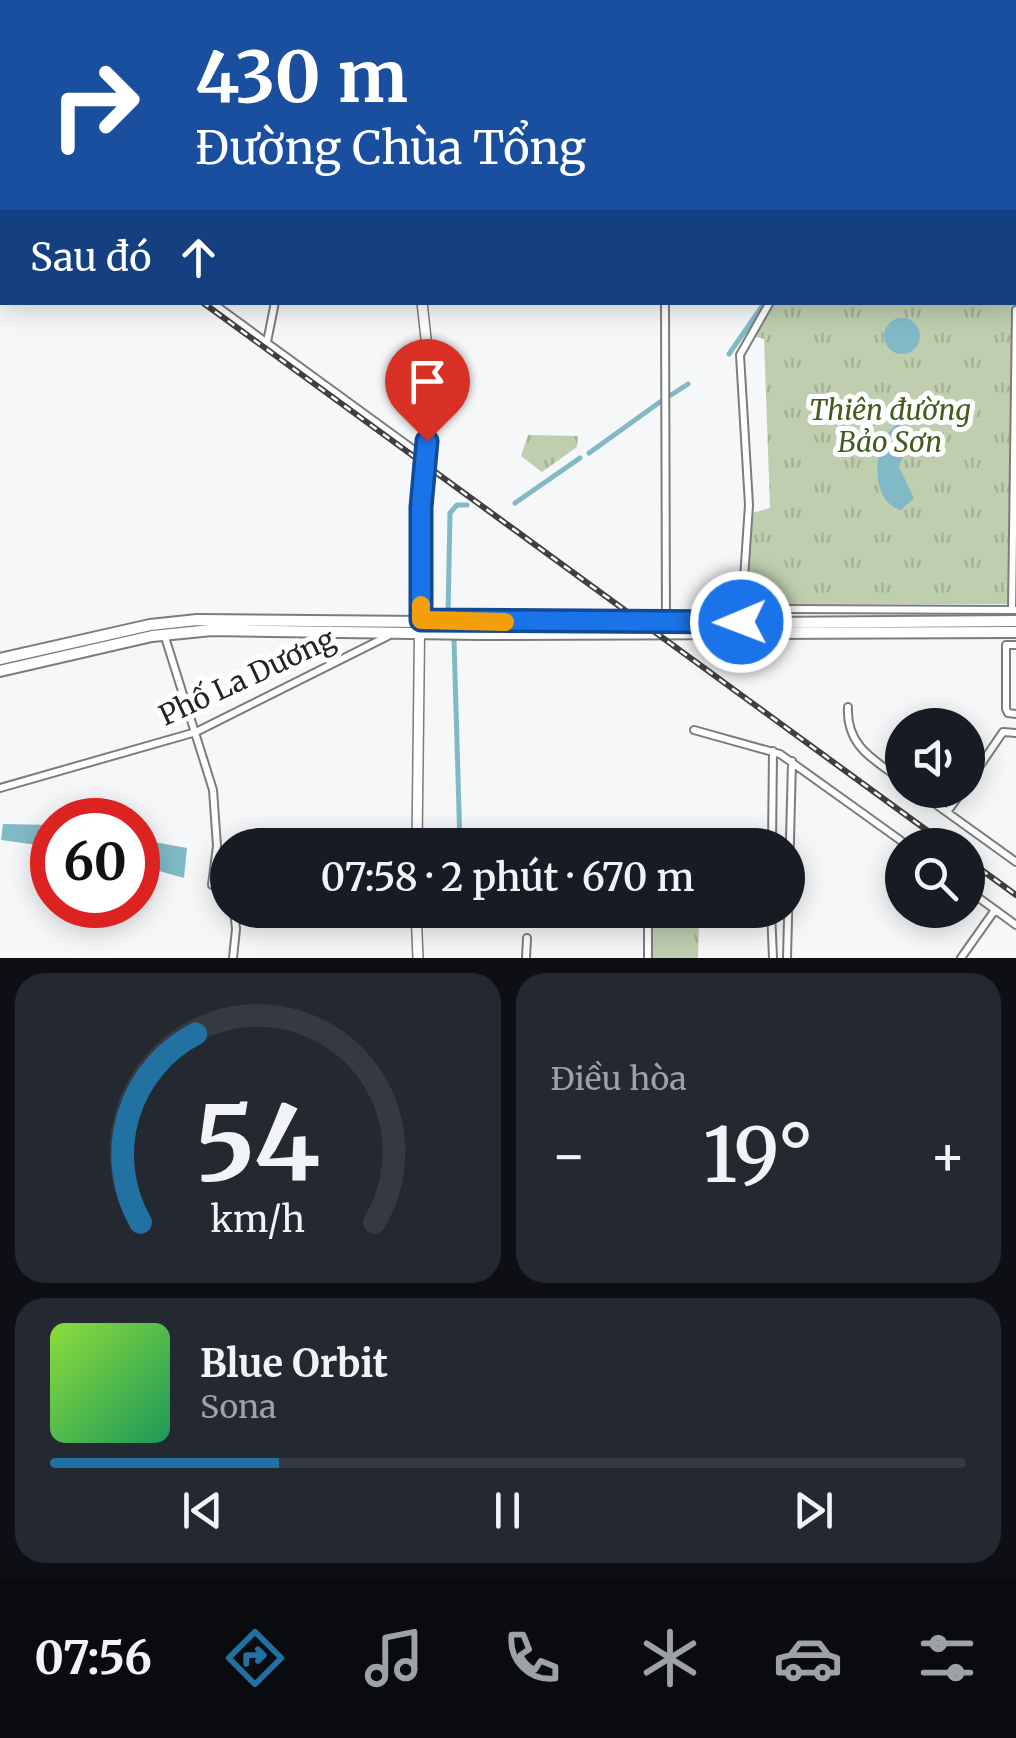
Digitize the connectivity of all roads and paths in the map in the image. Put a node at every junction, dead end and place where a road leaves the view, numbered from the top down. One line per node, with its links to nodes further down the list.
1 (272, 305): 7 (street)
2 (422, 305): 9 (main road)
3 (666, 305): 17 (street)
4 (768, 305): 15 (street)
5 (224, 306): 7 (street)
6 (1016, 314): 8 (street)
7 (267, 342): 9 (street)
8 (1015, 353): 10 (street)
9 (425, 458): 13 (main road)
10 (1014, 562): 11 (street)
11 (1015, 614): 12 (main road)
12 (901, 616): 14 (street); 16 (main road)
13 (421, 620): 17 (main road); 18 (main road); 21 (main road)
14 (788, 621): 15 (main road); 16 (main road); 17 (main road)
15 (741, 622): 17 (main road)
16 (888, 627): 20 (main road)
17 (666, 628): 21 (main road)
18 (163, 629): 19 (main road); 23 (main road); 24 (main road); 28 (street)
19 (394, 632): 21 (main road); 28 (street, Phố La Dương)
20 (1016, 632)
21 (421, 633): 39 (main road)
22 (1016, 645): 26 (street)
23 (0, 660)
24 (0, 671)
25 (848, 707): 33 (street)
26 (1016, 714)
27 (694, 730): 30 (street)
28 (196, 732): 34 (street, Phố La Dương); 38 (street)
29 (1016, 734): 31 (street)
30 (773, 751): 32 (street); 40 (street)
31 (985, 759)
32 (792, 761): 41 (street); 56 (street)
33 (885, 767)
34 (0, 788)
35 (941, 808): 37 (street)
36 (950, 808): 37 (street)
37 (947, 812): 42 (street)
38 (217, 828)
39 (417, 828)
40 (772, 828)
41 (885, 830)
42 (1016, 862)
43 (985, 902): 44 (street)
44 (996, 910): 45 (street); 57 (street)
45 (1016, 925)
46 (236, 928): 51 (street)
47 (417, 928): 52 (main road)
48 (648, 928): 54 (street)
49 (772, 928): 55 (street)
50 (527, 938): 53 (street)
51 (233, 958)
52 (418, 958)
53 (526, 958)
54 (648, 958)
55 (773, 958)
56 (787, 958)
57 (962, 958)

